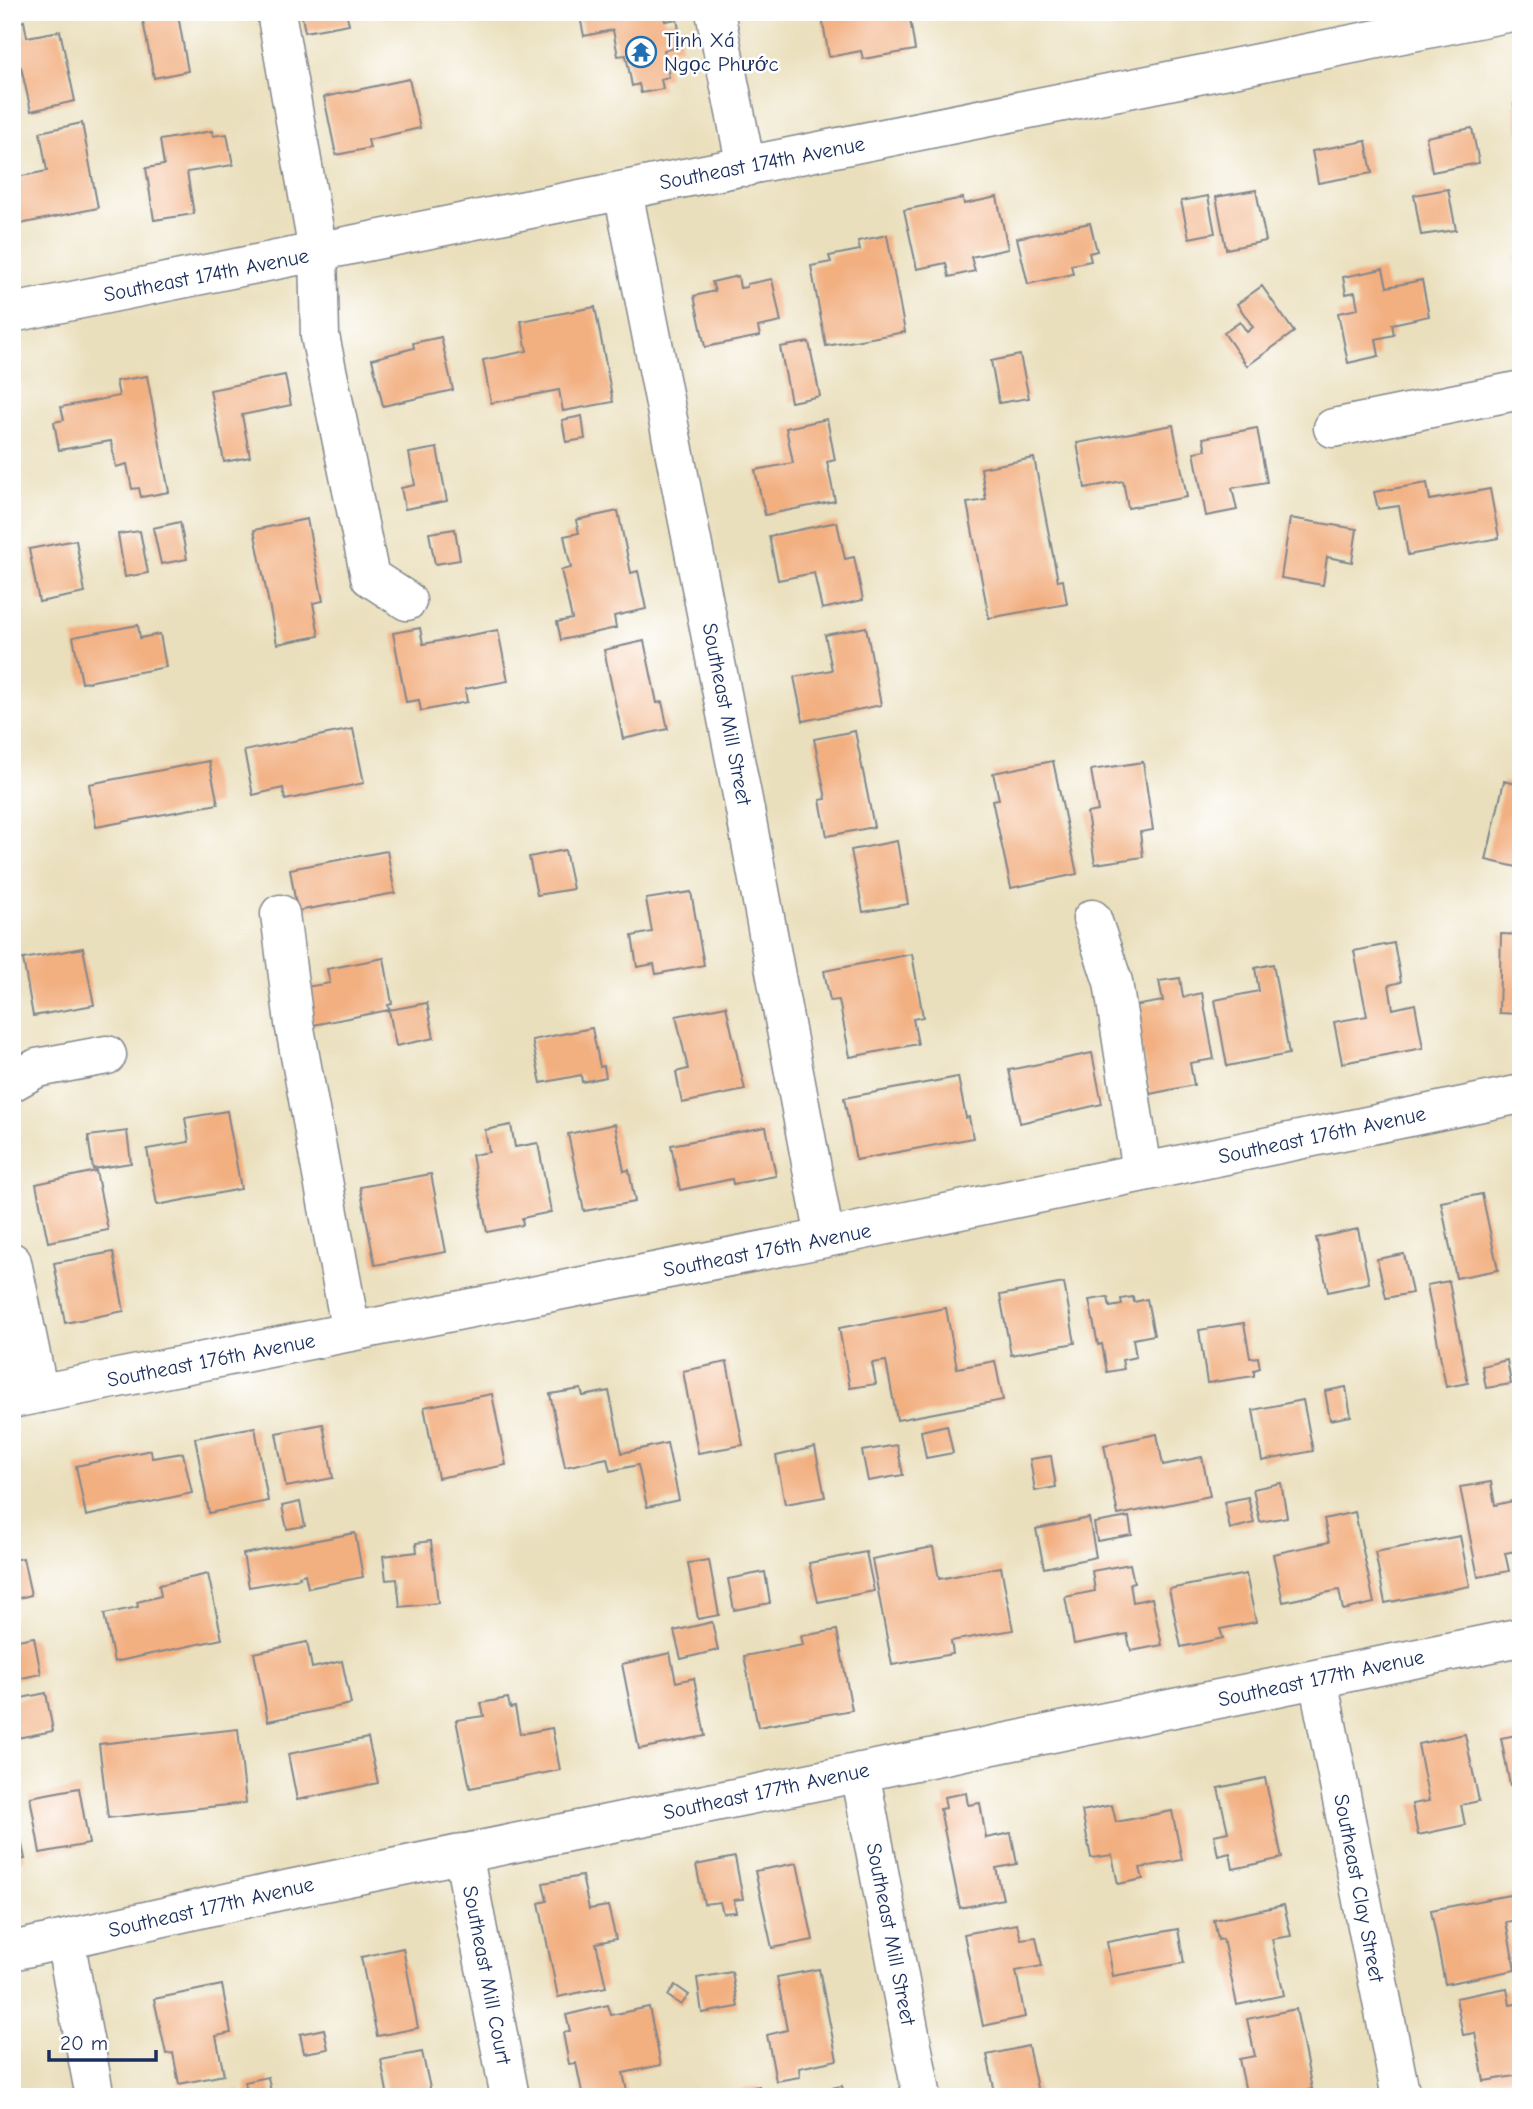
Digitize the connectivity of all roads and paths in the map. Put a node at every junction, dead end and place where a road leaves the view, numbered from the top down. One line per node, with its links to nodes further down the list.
1 (276, 12): 7 (street)
2 (715, 12): 4 (street)
3 (1512, 12): 4 (street, Southeast 174th Avenue)
4 (746, 167): 6 (street, Southeast 174th Avenue)
5 (325, 177): 7 (street)
6 (624, 191): 7 (street, Southeast 174th Avenue); 18 (street, Southeast Mill Street)
7 (328, 250): 8 (street, Southeast 174th Avenue); 11 (street)
8 (12, 313)
9 (1521, 390): 10 (street)
10 (1333, 428)
11 (407, 601)
12 (280, 914): 20 (street)
13 (1092, 919): 17 (street)
14 (107, 1055): 15 (street)
15 (12, 1082)
16 (1521, 1094): 17 (street, Southeast 176th Avenue)
17 (1142, 1172): 18 (street, Southeast 176th Avenue)
18 (825, 1238): 20 (street, Southeast 176th Avenue)
19 (12, 1262): 21 (street)
20 (351, 1332): 21 (street, Southeast 176th Avenue)
21 (25, 1397)
22 (1521, 1637): 23 (street, Southeast 177th Avenue)
23 (1318, 1679): 24 (street, Southeast 177th Avenue); 31 (street, Southeast Clay Street)
24 (860, 1772): 25 (street, Southeast 177th Avenue); 30 (street, Southeast Mill Street)
25 (463, 1853): 26 (street, Southeast 177th Avenue); 29 (street, Southeast Mill Court)
26 (65, 1940): 27 (street, Southeast 177th Avenue); 28 (street)
27 (12, 1951)
28 (96, 2097)
29 (510, 2097)
30 (922, 2097)
31 (1401, 2097)

